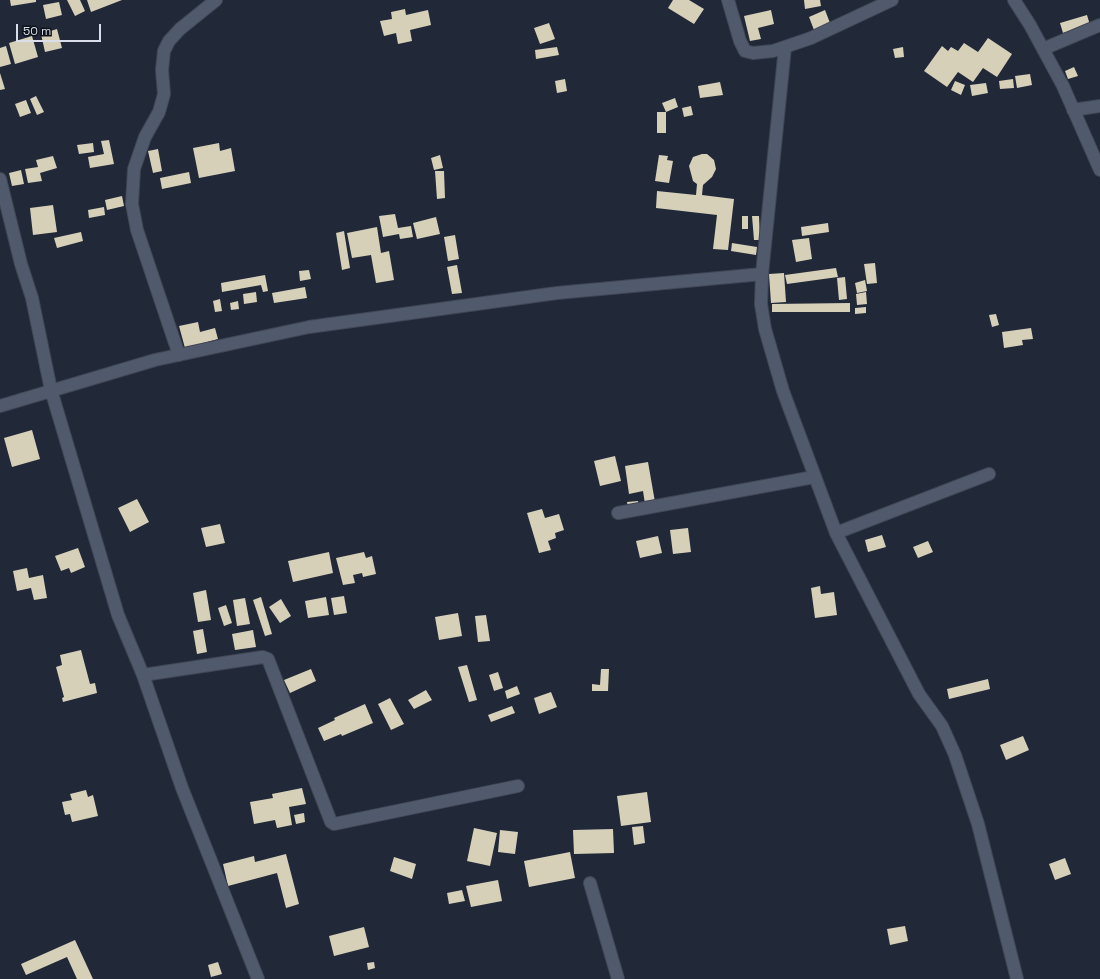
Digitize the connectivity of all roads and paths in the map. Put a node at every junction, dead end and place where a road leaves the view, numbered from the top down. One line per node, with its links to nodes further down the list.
1 (216, 0): 13 (street)
2 (728, 0): 6 (street)
3 (892, 0): 6 (street)
4 (1014, 0): 7 (street)
5 (1100, 25): 7 (street)
6 (785, 47): 12 (street)
7 (1043, 49): 9 (street)
8 (1100, 106): 9 (street)
9 (1073, 110): 10 (street)
10 (1100, 170)
11 (0, 179): 14 (street)
12 (762, 274): 13 (street); 17 (street)
13 (179, 355): 14 (street)
14 (52, 390): 15 (street); 20 (street)
15 (0, 406)
16 (989, 474): 19 (street)
17 (814, 477): 18 (street); 19 (street)
18 (618, 513)
19 (836, 533): 25 (street)
20 (143, 675): 21 (street); 23 (street)
21 (518, 786)
22 (590, 883): 24 (street)
23 (258, 979)
24 (618, 979)
25 (1017, 979)

